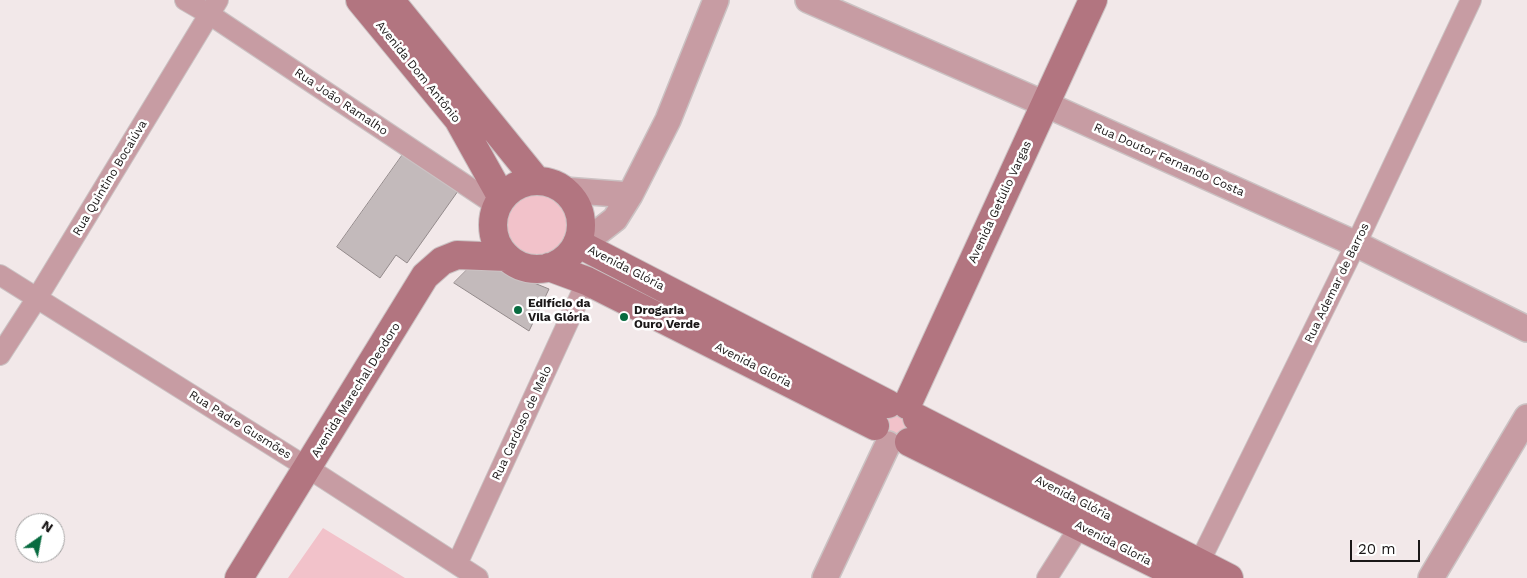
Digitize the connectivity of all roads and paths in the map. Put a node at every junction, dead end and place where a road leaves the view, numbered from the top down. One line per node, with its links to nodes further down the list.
1 (185, 0): 8 (street, Rua João Ramalho)
2 (360, 0): 13 (main road, Avenida Dom Antônio)
3 (390, 0): 10 (main road, Avenida Dom Antônio)
4 (716, 0): 12 (street)
5 (808, 0): 9 (street, Rua Doutor Fernando Costa)
6 (1093, 0): 9 (main road, Avenida Getúlio Vargas)
7 (1471, 0): 15 (street, Rua Ademar de Barros)
8 (214, 7): 13 (street, Rua João Ramalho); 20 (street, Rua Quintino Bocaiúva)
9 (1045, 104): 15 (street, Rua Doutor Fernando Costa); 24 (main road, Avenida Getúlio Vargas)
10 (537, 181): 11 (main road); 13 (main road)
11 (564, 190): 12 (street); 14 (main road)
12 (630, 195): 14 (street)
13 (499, 202): 16 (main road)
14 (577, 242): 17 (main road); 24 (main road, Avenida Glória)
15 (1356, 244): 21 (street, Rua Doutor Fernando Costa); 28 (street, Rua Ademar de Barros)
16 (507, 257): 17 (main road); 25 (main road, Avenida Marechal Deodoro)
17 (549, 267): 19 (main road, Avenida Gloria)
18 (0, 275): 20 (street, Rua Padre Gusmões)
19 (587, 281): 24 (main road, Avenida Gloria); 27 (street, Rua Cardoso de Melo)
20 (37, 298): 22 (street, Rua Quintino Bocaiúva); 25 (street, Rua Padre Gusmões)
21 (1527, 329)
22 (0, 355)
23 (1527, 418): 34 (street)
24 (897, 423): 26 (main road, Avenida Gloria); 28 (main road, Avenida Glória); 31 (street, Avenida Getúlio Vargas)
25 (308, 468): 27 (street, Rua Padre Gusmões); 29 (main road, Avenida Marechal Deodoro)
26 (1080, 526): 28 (main road, Avenida Gloria); 32 (street)
27 (457, 564): 30 (street, Rua Padre Gusmões)
28 (1191, 570): 33 (main road, Avenida Glória)
29 (239, 578)
30 (478, 578)
31 (825, 578)
32 (1047, 578)
33 (1230, 578)
34 (1431, 578)

